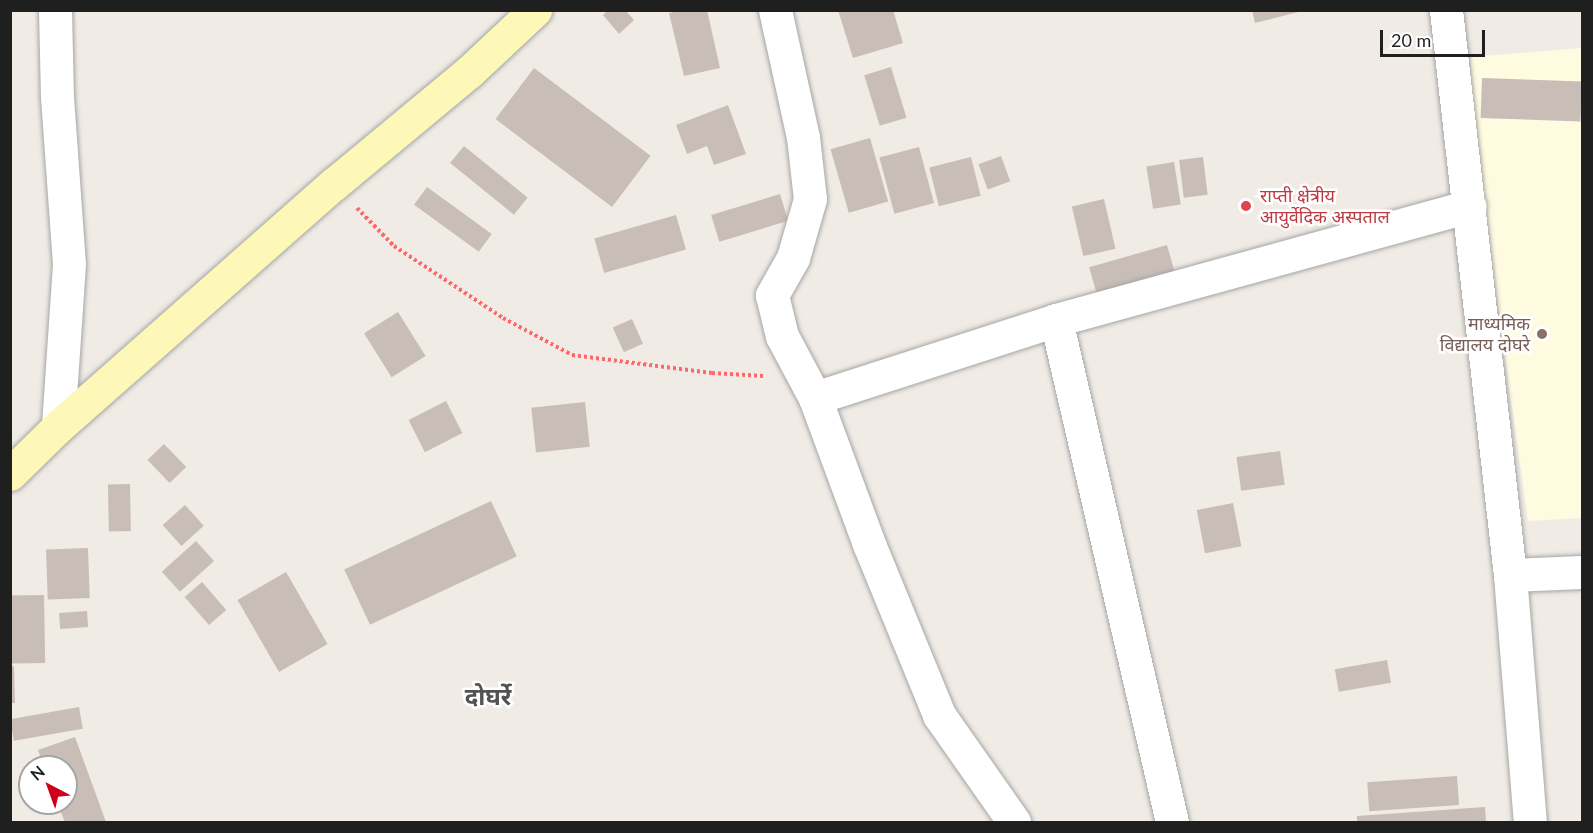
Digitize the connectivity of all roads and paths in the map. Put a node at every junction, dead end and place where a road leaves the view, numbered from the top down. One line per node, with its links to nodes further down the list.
1 (55, 10): 9 (street)
2 (536, 10): 5 (main road)
3 (775, 10): 8 (street)
4 (1446, 10): 6 (street)
5 (334, 184): 8 (path); 9 (main road)
6 (1470, 206): 7 (street); 12 (street)
7 (1056, 320): 8 (street); 14 (street)
8 (815, 398): 13 (street)
9 (58, 427): 10 (main road)
10 (10, 474)
11 (1582, 572): 12 (street)
12 (1510, 574): 15 (street)
13 (1014, 822)
14 (1172, 822)
15 (1530, 822)

